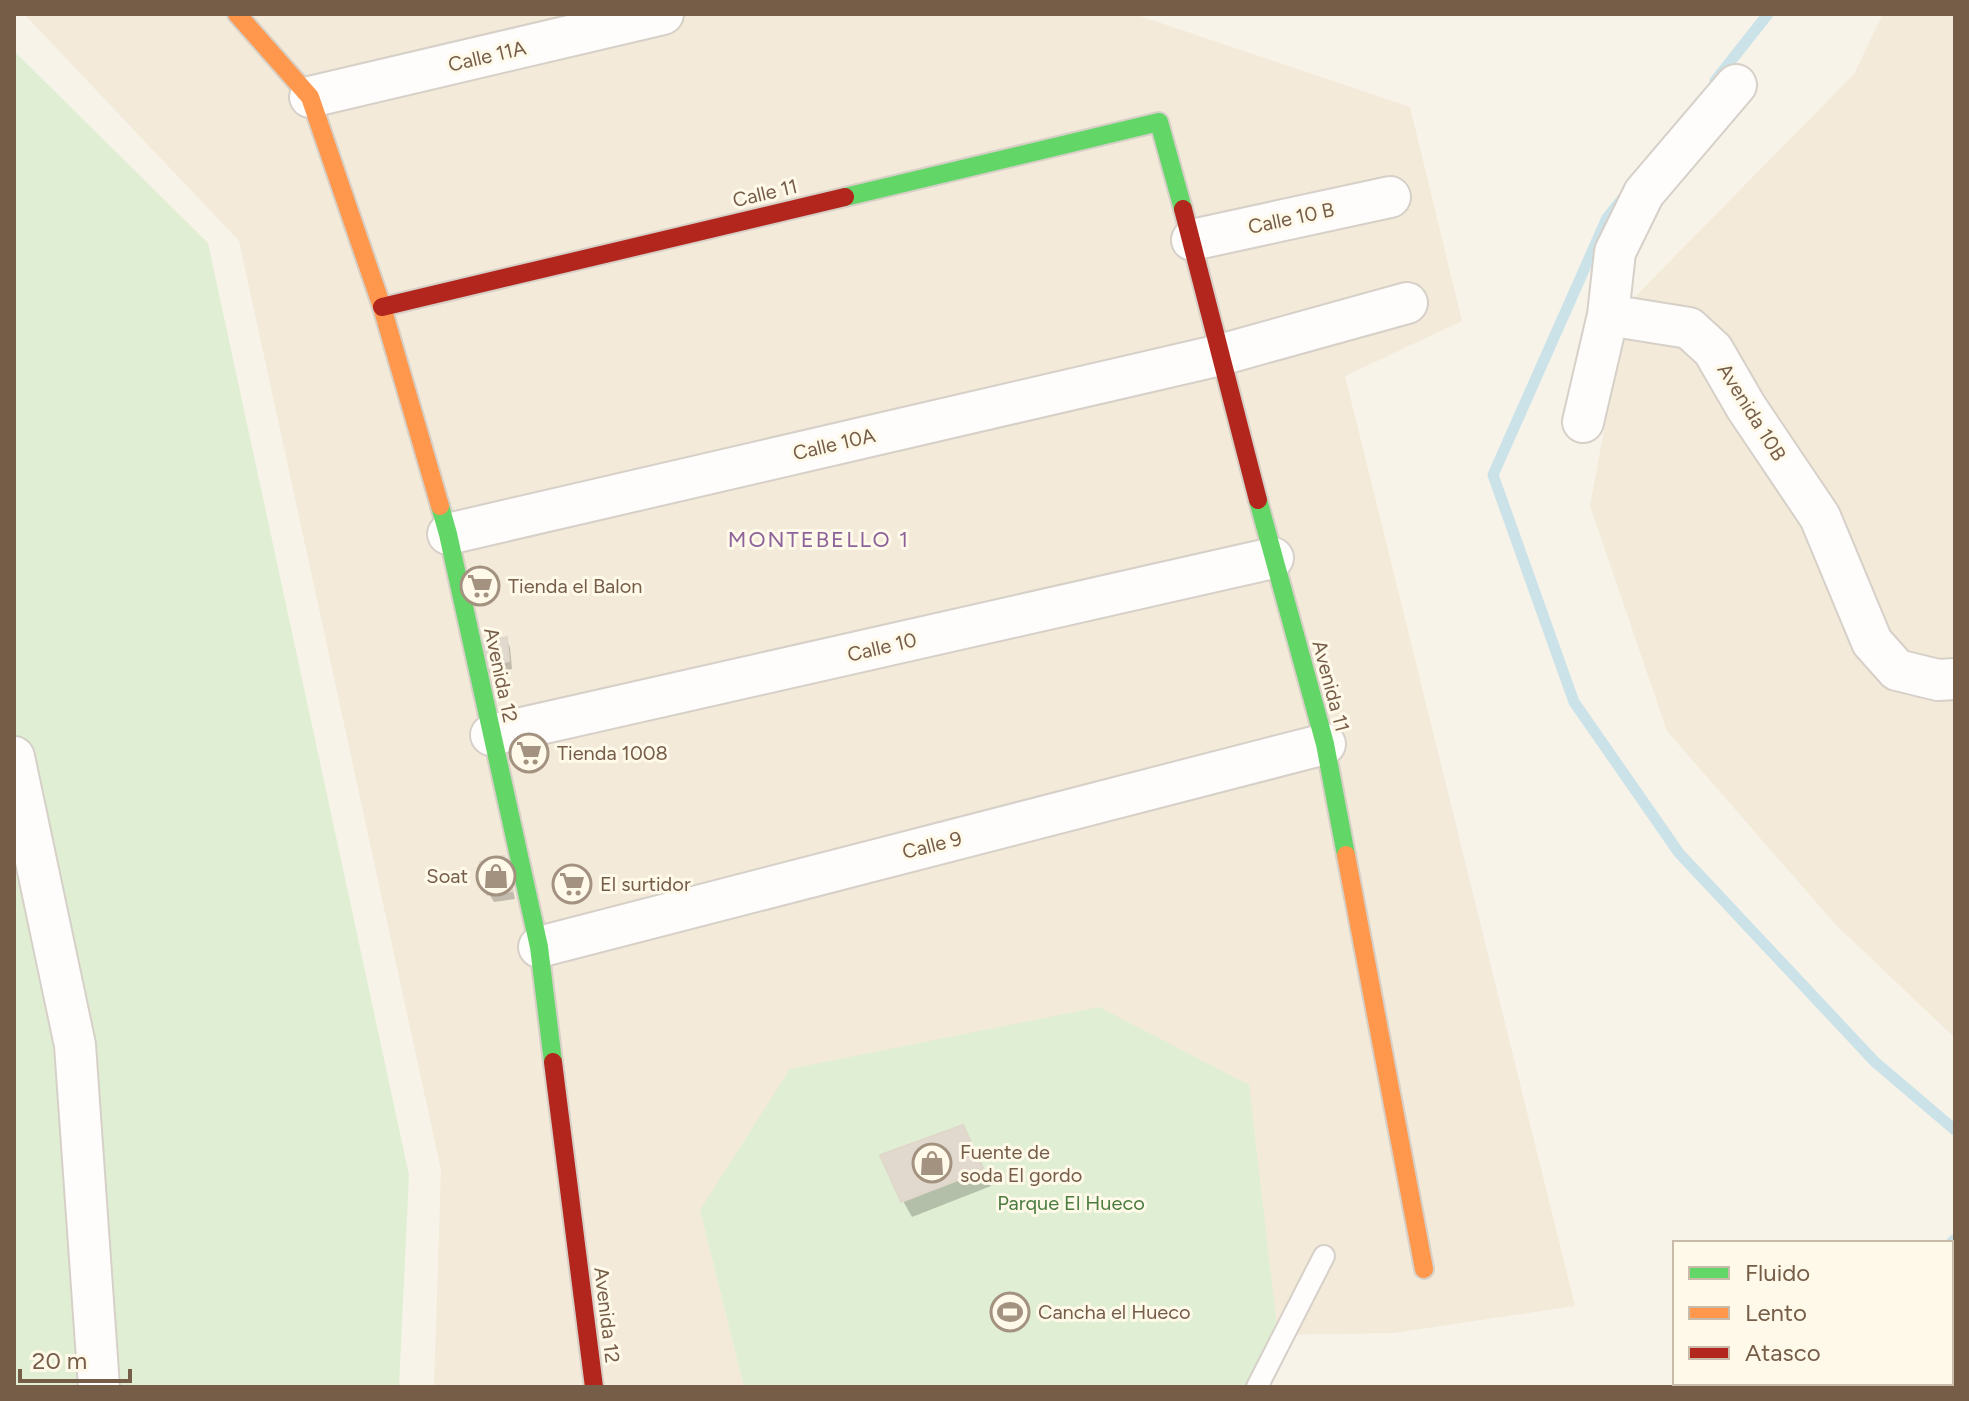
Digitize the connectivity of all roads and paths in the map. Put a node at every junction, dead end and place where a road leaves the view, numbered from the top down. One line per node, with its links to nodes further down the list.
1 (237, 14): 4 (street, Avenida 12)
2 (663, 14): 4 (street, Calle 11A)
3 (1736, 85): 10 (street)
4 (310, 97): 9 (street, Avenida 12)
5 (1159, 122): 7 (street, Avenida 11); 9 (street, Calle 11)
6 (1390, 197): 7 (street, Calle 10 B)
7 (1192, 240): 11 (street, Avenida 11)
8 (1407, 303): 11 (street, Calle 10A)
9 (382, 307): 13 (street, Avenida 12)
10 (1608, 315): 12 (street); 15 (street, Avenida 10B)
11 (1220, 355): 13 (street, Calle 10A); 14 (street, Avenida 11)
12 (1583, 422)
13 (448, 534): 16 (street, Avenida 12)
14 (1273, 558): 16 (street, Calle 10); 17 (street, Avenida 11)
15 (1955, 679)
16 (491, 735): 19 (street, Avenida 12)
17 (1325, 744): 19 (street, Calle 9); 21 (street, Avenida 11)
18 (14, 757): 22 (street)
19 (539, 947): 23 (street, Avenida 12)
20 (1324, 1256): 24 (lane)
21 (1424, 1269)
22 (99, 1387)
23 (594, 1387)
24 (1257, 1387)

